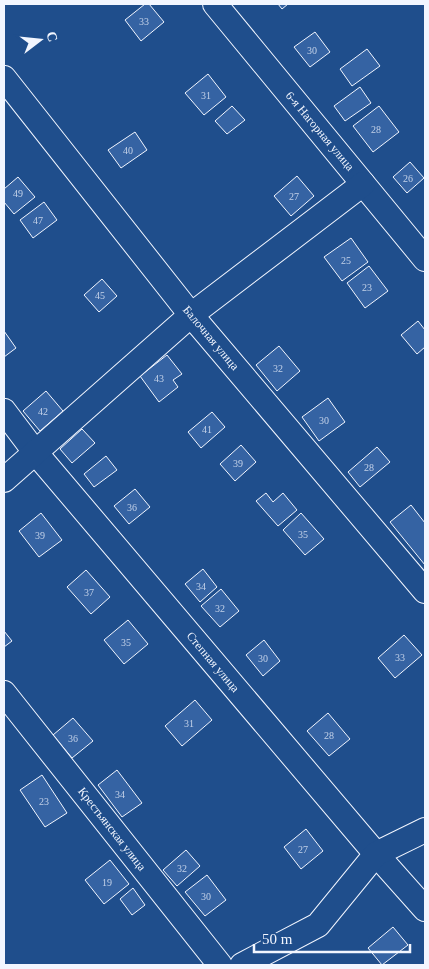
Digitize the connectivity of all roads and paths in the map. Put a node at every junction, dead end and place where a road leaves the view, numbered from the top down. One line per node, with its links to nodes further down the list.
1 (215, 4): 3 (street, 6-я Нагорная улица)
2 (4, 78): 5 (street, Балочная улица)
3 (364, 184): 4 (street, 6-я Нагорная улица); 5 (street)
4 (425, 259)
5 (191, 315): 7 (street); 9 (street, Балочная улица)
6 (4, 411): 7 (street, Степная улица)
7 (35, 452): 8 (street); 12 (street, Степная улица)
8 (4, 480)
9 (425, 591)
10 (4, 693): 14 (street, Крестьянская улица)
11 (425, 830): 12 (street)
12 (376, 854): 13 (street, Степная улица); 15 (street)
13 (425, 909)
14 (220, 965)
15 (242, 965)

